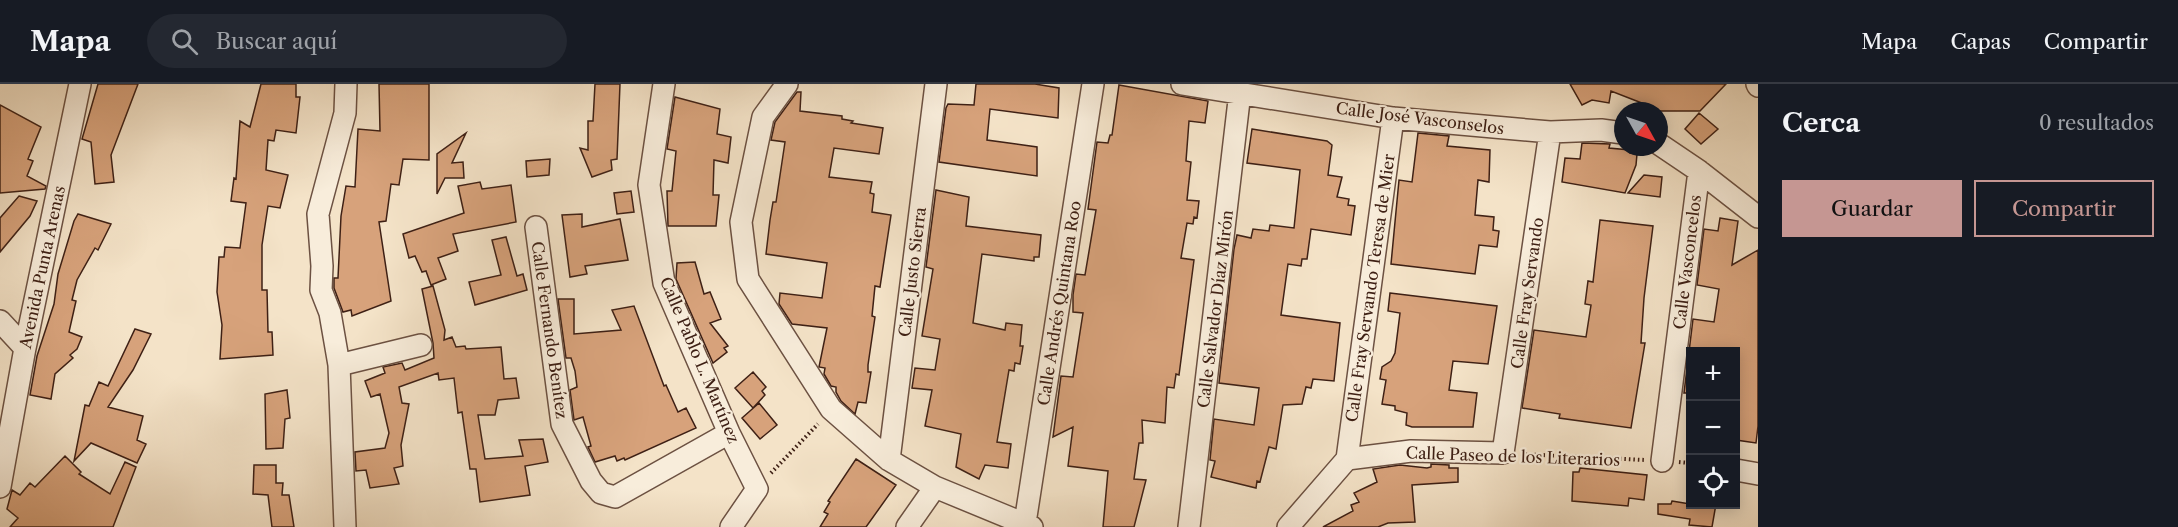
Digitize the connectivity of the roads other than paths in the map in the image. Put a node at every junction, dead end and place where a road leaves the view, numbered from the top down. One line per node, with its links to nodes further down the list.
1 (80, 84): 18 (street, Avenida Punta Arenas)
2 (346, 84): 19 (street)
3 (664, 84): 20 (street, Calle Pablo L. Martínez)
4 (787, 84): 23 (street)
5 (936, 84): 23 (street, Calle Justo Sierra)
6 (1093, 84): 29 (street, Calle Andrés Quintana Roo)
7 (1182, 84): 8 (street, Calle José Vasconselos)
8 (1240, 92): 9 (street, Calle José Vasconselos); 33 (street, Calle Salvador Díaz Mirón)
9 (1393, 118): 10 (street, Calle José Vasconselos); 22 (street, Calle Fray Servando Teresa de Mier)
10 (1550, 132): 11 (street, Calle José Vasconselos); 21 (street, Calle Fray Servando)
11 (1614, 132)
12 (1668, 150): 13 (street)
13 (1699, 171): 14 (street); 24 (street, Calle Vasconcelos)
14 (1758, 217)
15 (536, 227): 20 (street, Calle Fernando Benítez)
16 (0, 321): 18 (street)
17 (421, 345): 19 (street)
18 (25, 348): 27 (street, Avenida Punta Arenas)
19 (339, 364): 30 (street)
20 (729, 433): 31 (street, Calle Pablo L. Martínez)
21 (1503, 453): 22 (street, Calle Paseo de los Literarios)
22 (1347, 459): 34 (street)
23 (889, 460): 28 (street)
24 (1662, 461)
25 (1740, 471): 26 (street)
26 (1758, 474)
27 (0, 487)
28 (935, 487): 29 (street); 32 (street)
29 (1029, 525)
30 (345, 527)
31 (731, 527)
32 (907, 527)
33 (1189, 527)
34 (1288, 527)

